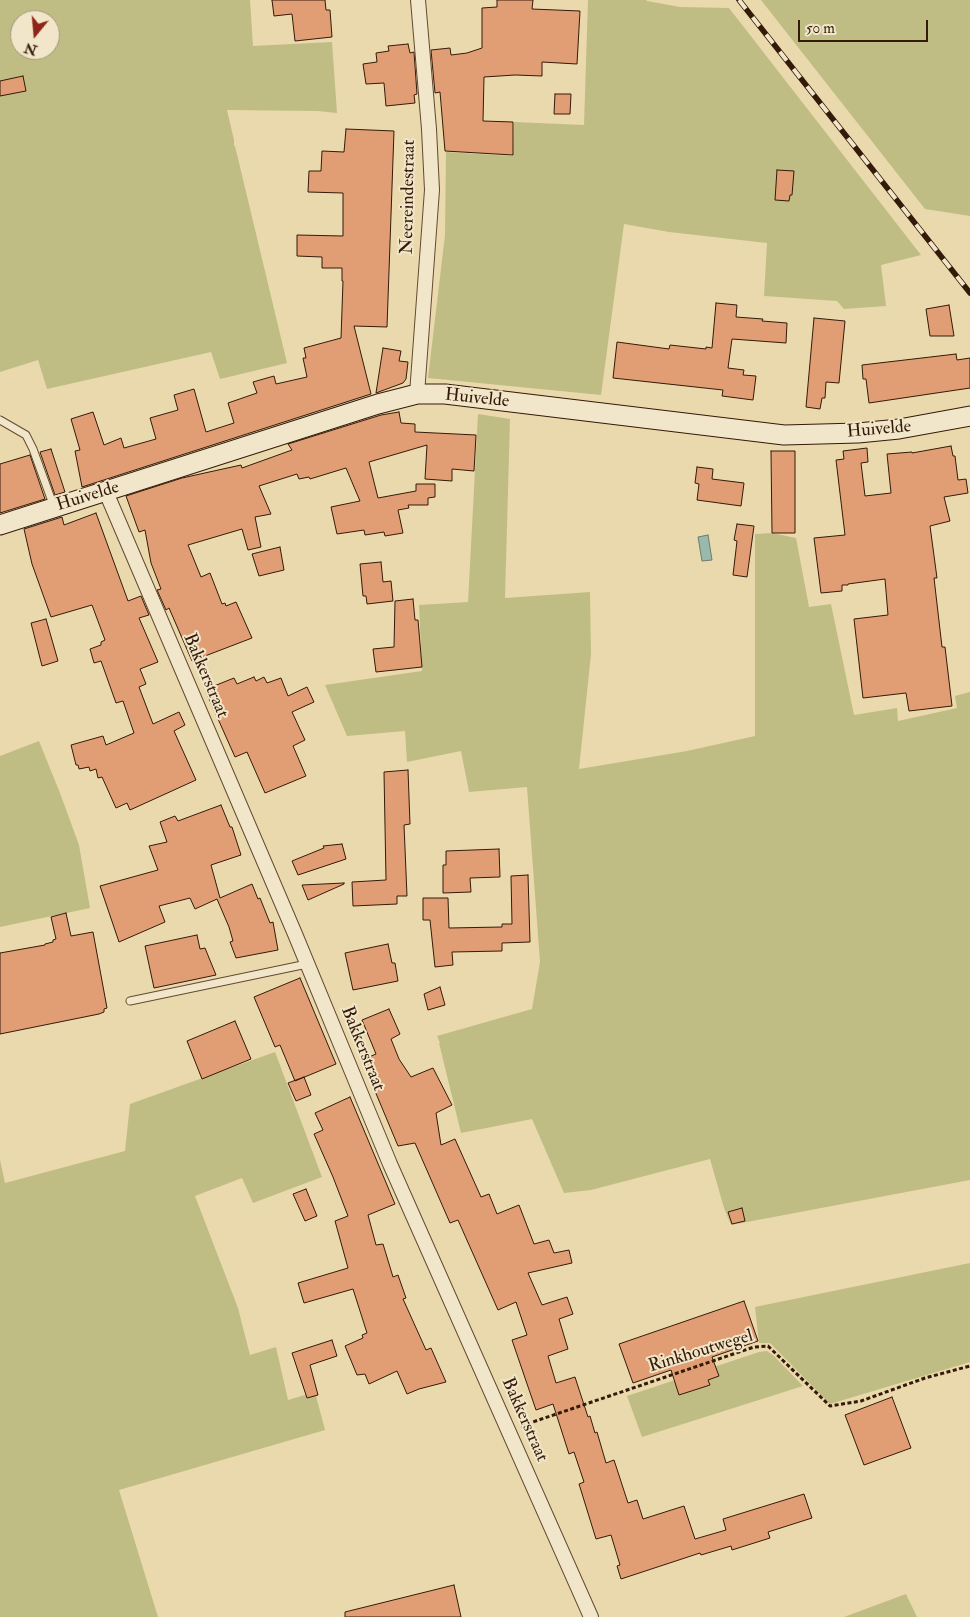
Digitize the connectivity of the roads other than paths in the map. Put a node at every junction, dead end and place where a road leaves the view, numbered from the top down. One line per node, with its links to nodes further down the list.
1 (418, 0): 2 (street, Neereindestraat)
2 (417, 394): 3 (street, Huivelde); 5 (street, Huivelde)
3 (970, 416)
4 (0, 420): 6 (lane)
5 (106, 492): 6 (street, Huivelde); 8 (street, Bakkerstraat)
6 (54, 507): 7 (street, Huivelde)
7 (0, 525)
8 (307, 964): 9 (lane); 10 (street, Bakkerstraat)
9 (130, 1001)
10 (591, 1617)

